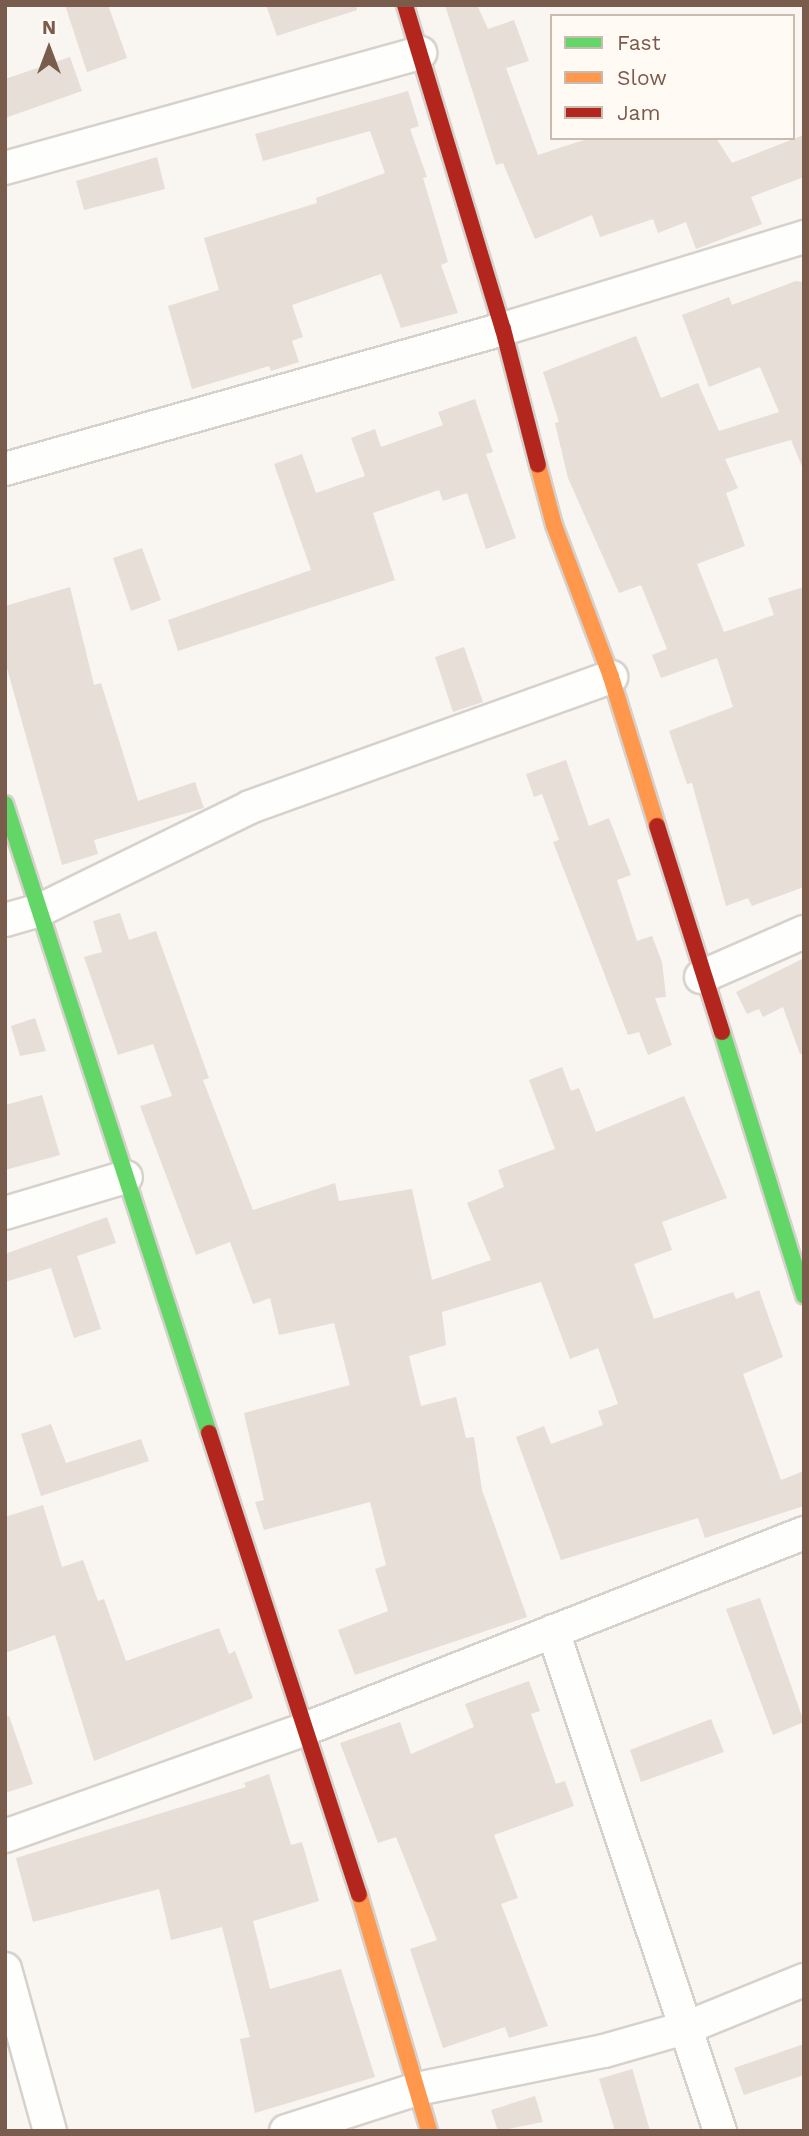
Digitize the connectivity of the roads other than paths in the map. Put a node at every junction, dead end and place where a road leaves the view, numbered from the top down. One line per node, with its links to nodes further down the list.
1 (405, 5): 2 (street)
2 (420, 53): 3 (street); 5 (street)
3 (5, 168)
4 (804, 237): 5 (street)
5 (503, 329): 6 (street); 7 (street)
6 (5, 469)
7 (611, 677): 9 (street); 12 (street)
8 (5, 804): 9 (street)
9 (40, 910): 10 (street); 13 (street)
10 (5, 920)
11 (804, 932): 12 (street)
12 (701, 977): 15 (street)
13 (126, 1177): 14 (street); 18 (street)
14 (5, 1213)
15 (804, 1296)
16 (804, 1533): 17 (street)
17 (553, 1631): 18 (street); 22 (street)
18 (305, 1728): 19 (street); 23 (street)
19 (5, 1836)
20 (5, 1969): 24 (street)
21 (804, 1980): 22 (street)
22 (688, 2027): 23 (street); 27 (street)
23 (417, 2090): 25 (street); 26 (street)
24 (50, 2131)
25 (286, 2131)
26 (429, 2131)
27 (720, 2131)

